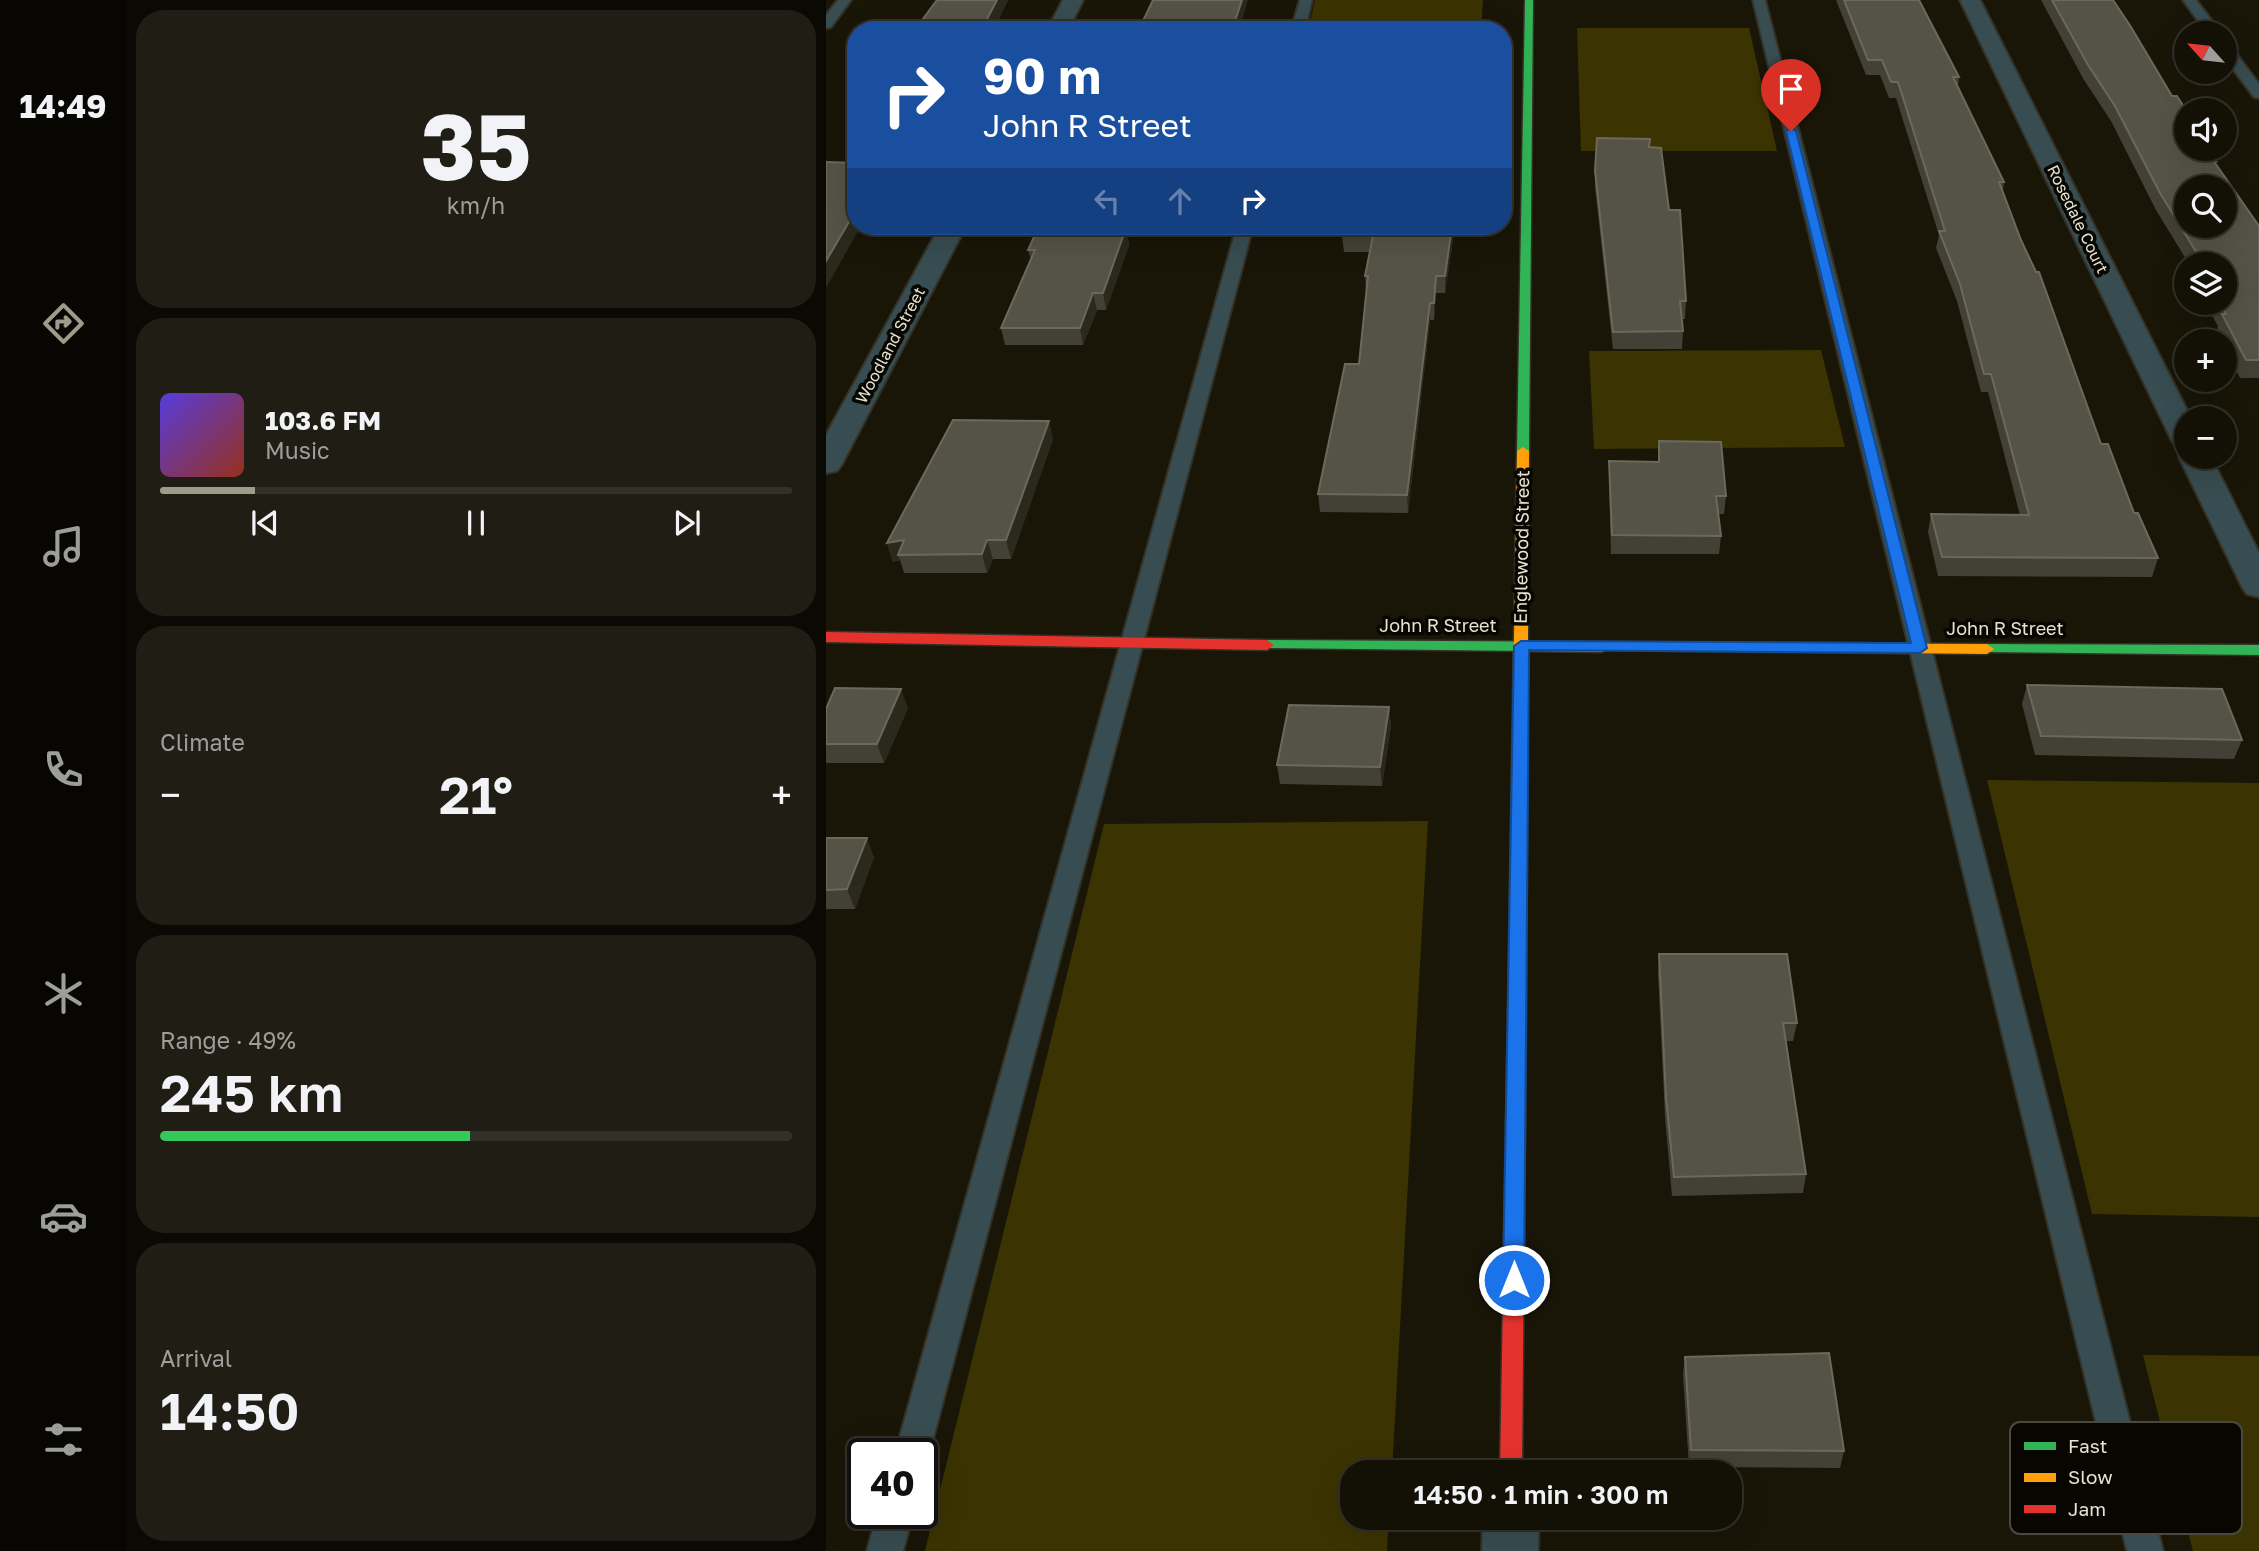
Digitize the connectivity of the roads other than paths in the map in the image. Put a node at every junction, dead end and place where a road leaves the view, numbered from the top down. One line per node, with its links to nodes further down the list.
1 (845, 0): 11 (lane)
2 (1073, 0): 8 (street)
3 (1306, 0): 9 (lane)
4 (1529, 0): 22 (street, Englewood Street)
5 (1759, 0): 23 (lane)
6 (1970, 0): 16 (street, Rosedale Court)
7 (2189, 0): 10 (lane)
8 (1062, 21)
9 (1300, 21)
10 (2205, 21)
11 (826, 24)
12 (2237, 64): 13 (lane)
13 (2259, 94)
14 (948, 235): 17 (street, Woodland Street)
15 (1243, 235): 21 (lane)
16 (2174, 415)
17 (826, 464)
18 (2201, 469): 19 (street)
19 (2259, 587)
20 (826, 637): 21 (street, John R Street)
21 (1131, 644): 22 (street, John R Street); 26 (lane)
22 (1521, 646): 23 (street, John R Street); 27 (street, Englewood Street)
23 (1920, 648): 24 (street, John R Street); 25 (lane)
24 (2259, 650)
25 (2114, 1422)
26 (916, 1438)
27 (1511, 1460)
28 (891, 1529): 31 (lane)
29 (1511, 1530): 32 (street)
30 (2142, 1534): 33 (lane)
31 (885, 1551)
32 (1510, 1551)
33 (2146, 1551)

